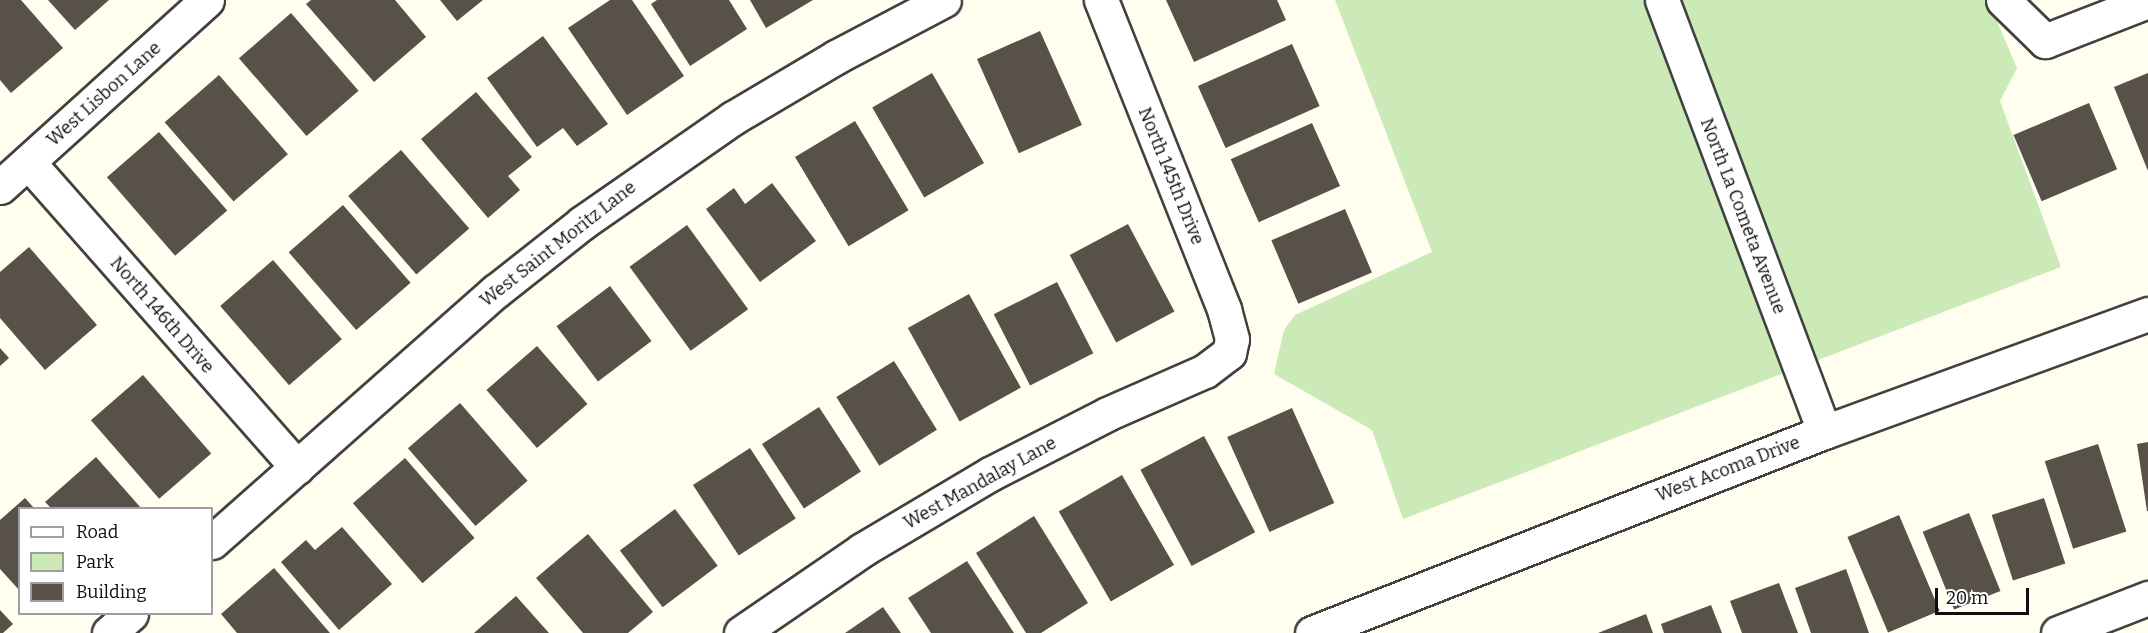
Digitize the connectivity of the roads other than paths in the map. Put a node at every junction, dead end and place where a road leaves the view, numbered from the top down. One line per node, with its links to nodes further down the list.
1 (207, 0): 7 (street, West Lisbon Lane)
2 (945, 0): 12 (street, West Saint Moritz Lane)
3 (1101, 0): 10 (street, North 145th Drive)
4 (1662, 0): 11 (street, North La Cometa Avenue)
5 (2003, 1): 6 (street)
6 (2148, 1)
7 (28, 162): 8 (street, West Lisbon Lane); 12 (street, North 146th Drive)
8 (0, 187)
9 (2148, 314): 11 (street, West Acoma Drive)
10 (1228, 353): 17 (street, West Mandalay Lane)
11 (1824, 432): 18 (street, West Acoma Drive)
12 (297, 467): 13 (street, West Saint Moritz Lane)
13 (213, 541)
14 (2148, 598): 19 (street)
15 (130, 615): 16 (street)
16 (109, 633)
17 (741, 633)
18 (1312, 633)
19 (2058, 633)

